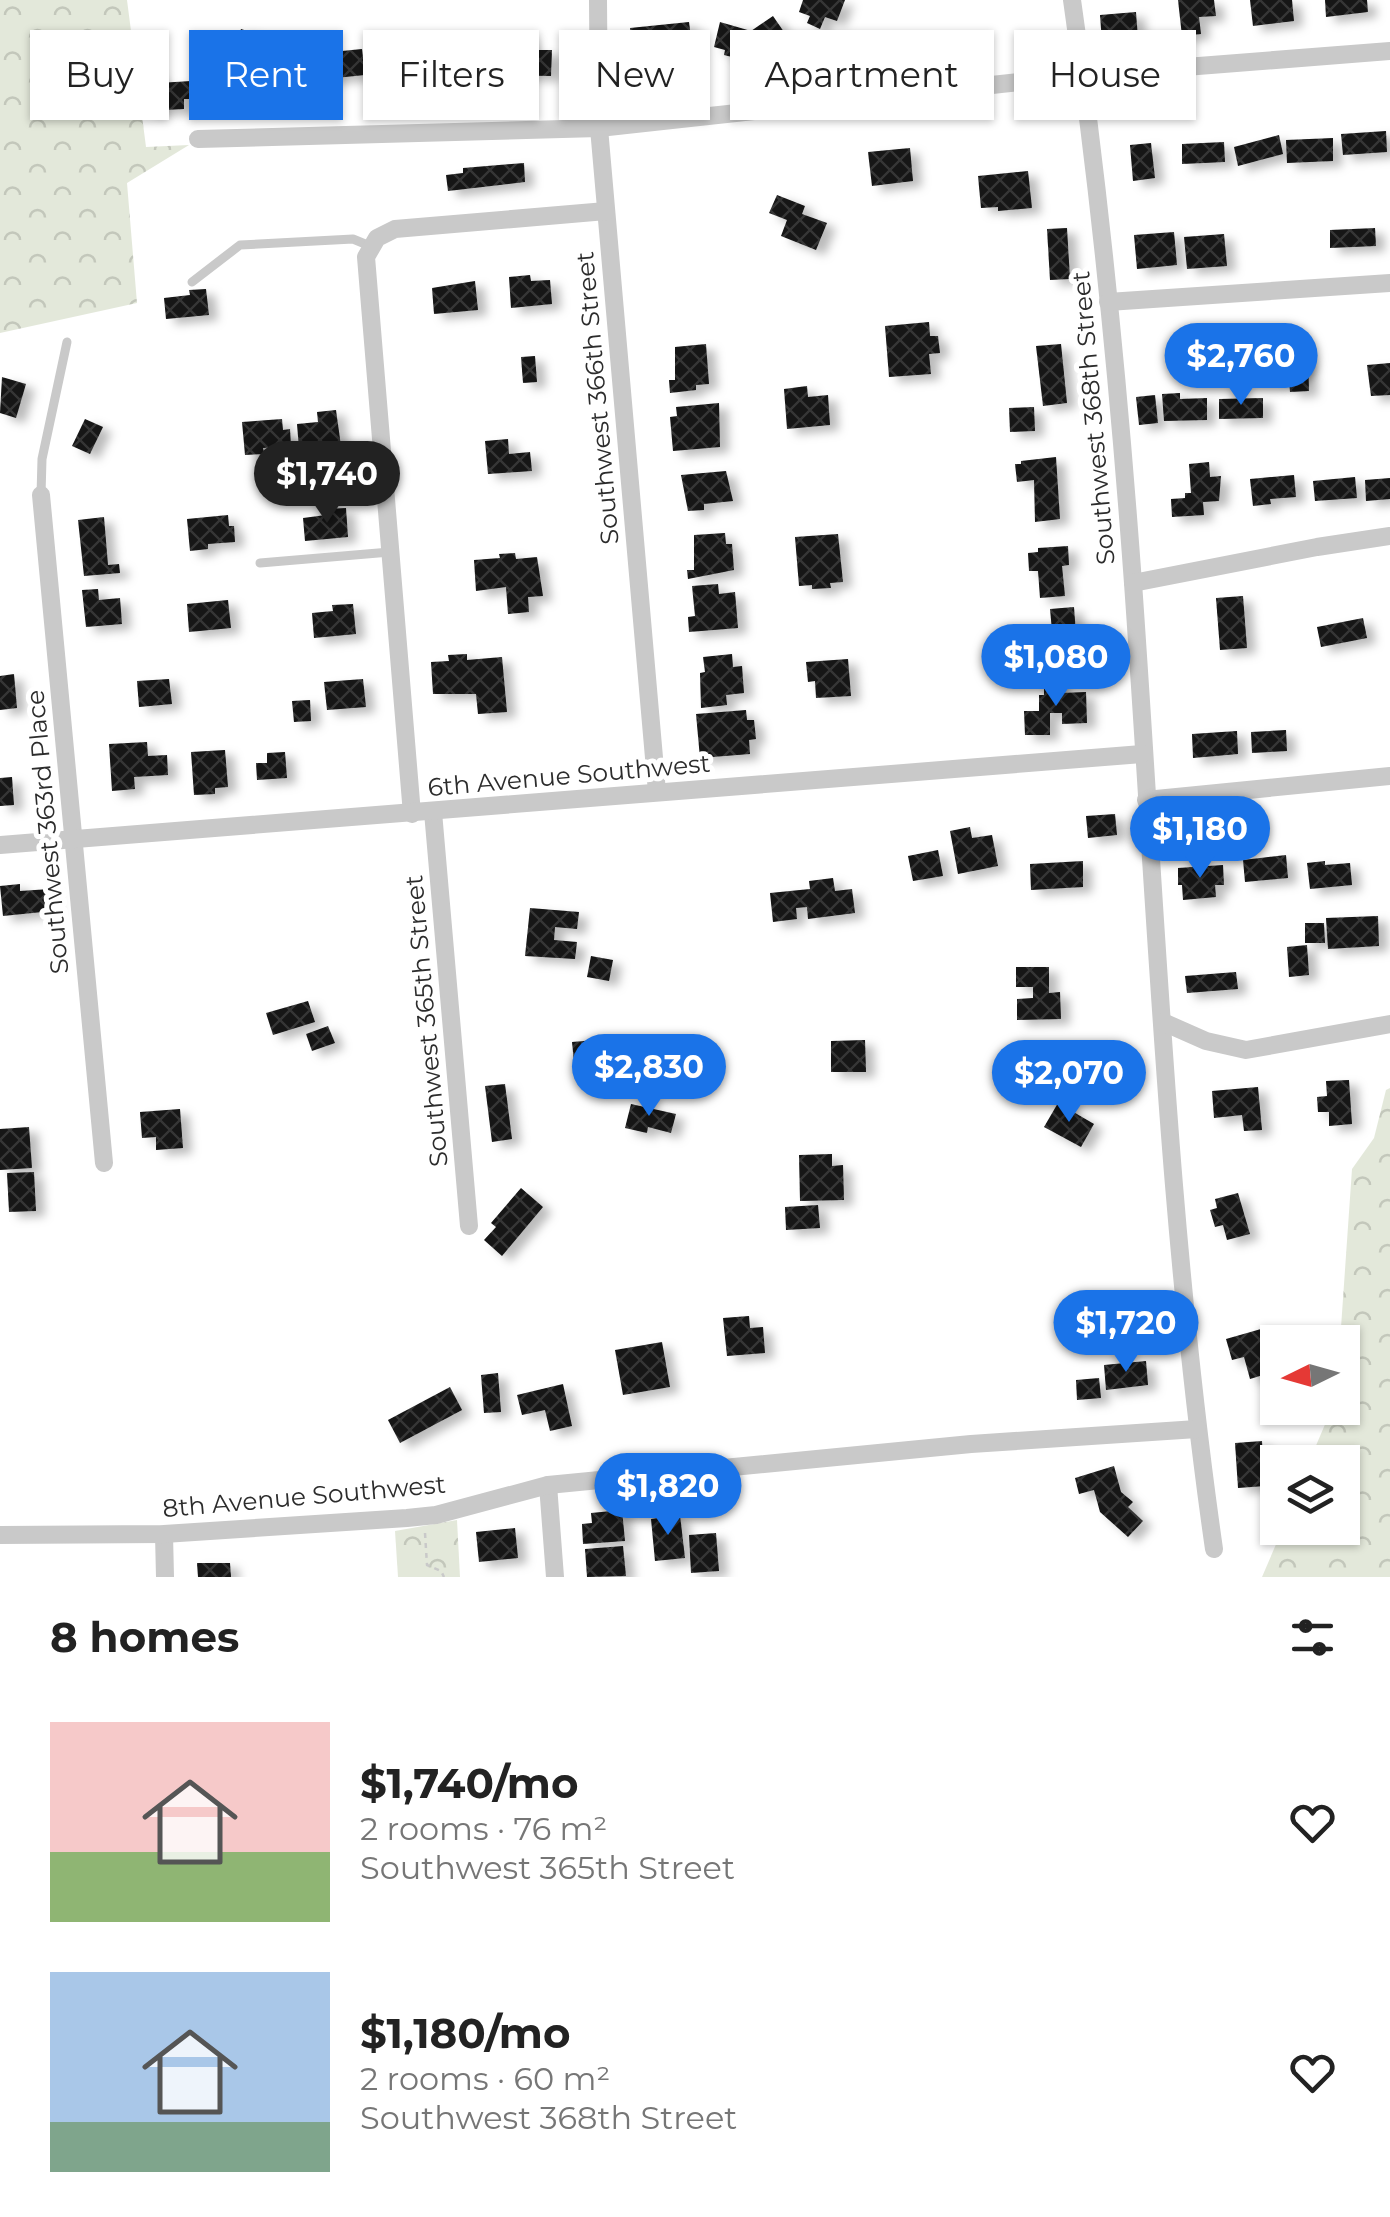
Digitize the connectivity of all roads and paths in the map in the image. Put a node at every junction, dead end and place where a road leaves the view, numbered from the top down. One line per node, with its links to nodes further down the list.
1 (598, 0): 8 (street, Southwest 366th Street)
2 (1072, 0): 3 (street, Southwest 368th Street)
3 (1076, 30)
4 (1390, 51): 5 (street)
5 (1196, 66)
6 (1014, 83): 8 (street)
7 (1088, 120): 14 (street, Southwest 368th Street)
8 (599, 128): 9 (street); 10 (street, Southwest 366th Street)
9 (198, 139)
10 (606, 211): 11 (street); 23 (street, Southwest 366th Street)
11 (374, 242): 12 (lane); 18 (street)
12 (192, 282)
13 (1390, 282): 14 (street)
14 (1108, 302): 20 (street, Southwest 368th Street)
15 (67, 342): 16 (lane)
16 (41, 495): 27 (street, Southwest 363rd Place)
17 (1390, 536): 20 (street)
18 (390, 552): 19 (lane); 26 (street)
19 (260, 563)
20 (1133, 583): 21 (street, Southwest 368th Street)
21 (1142, 754): 23 (street, 6th Avenue Southwest); 24 (street, Southwest 368th Street)
22 (1390, 776): 24 (street)
23 (657, 792): 25 (street, 6th Avenue Southwest)
24 (1146, 800): 29 (street, Southwest 368th Street)
25 (432, 812): 26 (street, 6th Avenue Southwest); 32 (street, Southwest 365th Street)
26 (412, 814): 27 (street, 6th Avenue Southwest)
27 (72, 840): 28 (street, 6th Avenue Southwest); 31 (street, Southwest 363rd Place)
28 (0, 846)
29 (1162, 1022): 30 (street); 33 (street, Southwest 368th Street)
30 (1390, 1024)
31 (104, 1163)
32 (469, 1226)
33 (1196, 1429): 34 (street, 8th Avenue Southwest); 38 (street, Southwest 368th Street)
34 (548, 1485): 35 (street, 8th Avenue Southwest); 41 (street)
35 (423, 1516): 36 (street, 8th Avenue Southwest); 40 (path)
36 (164, 1534): 37 (street, 8th Avenue Southwest); 39 (street)
37 (0, 1535)
38 (1214, 1549)
39 (165, 1577)
40 (444, 1577)
41 (555, 1577)

